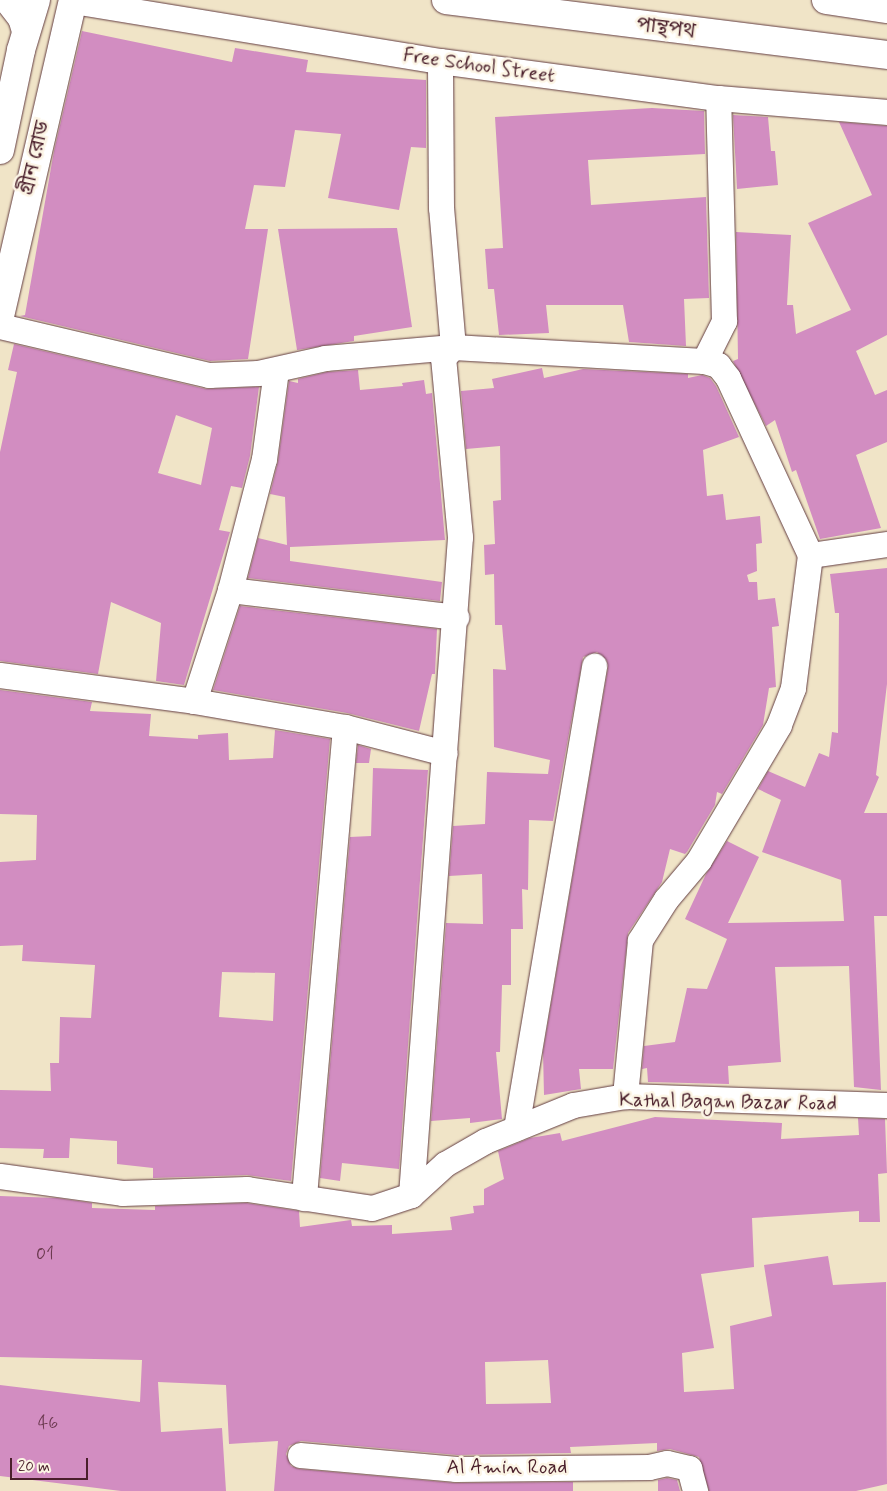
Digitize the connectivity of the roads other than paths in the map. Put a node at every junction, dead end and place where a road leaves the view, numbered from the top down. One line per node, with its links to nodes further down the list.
1 (8, 0): 7 (main road)
2 (36, 0): 7 (main road, গ্রীন রোড)
3 (73, 0): 9 (street, Free School Street); 13 (main road, গ্রীন রোড)
4 (446, 0): 8 (main road, পান্থপথ)
5 (826, 0): 6 (main road)
6 (887, 9)
7 (26, 31): 12 (main road, গ্রীন রোড)
8 (887, 55)
9 (440, 61): 10 (street, Free School Street); 15 (street)
10 (718, 98): 11 (street, Free School Street); 16 (street)
11 (887, 112)
12 (0, 150)
13 (0, 316)
14 (0, 326): 17 (street)
15 (453, 347): 16 (street); 17 (street); 21 (street)
16 (704, 361): 19 (street)
17 (276, 370): 20 (street)
18 (887, 544): 19 (street)
19 (810, 555): 27 (street)
20 (230, 590): 21 (street); 24 (street)
21 (456, 617): 26 (street)
22 (594, 666): 29 (street)
23 (0, 675): 24 (street)
24 (194, 701): 25 (street)
25 (345, 727): 26 (street); 32 (street)
26 (445, 753): 31 (street)
27 (625, 1096): 28 (street, Kathal Bagan Bazar Road); 29 (street, Kathal Bagan Bazar Road)
28 (887, 1105)
29 (516, 1128): 31 (street, Kathal Bagan Bazar Road)
30 (0, 1176): 32 (street, Kathal Bagan Bazar Road)
31 (411, 1195): 32 (street, Kathal Bagan Bazar Road)
32 (304, 1198)
33 (300, 1455): 34 (street, Al Amin Road)
34 (695, 1491)

